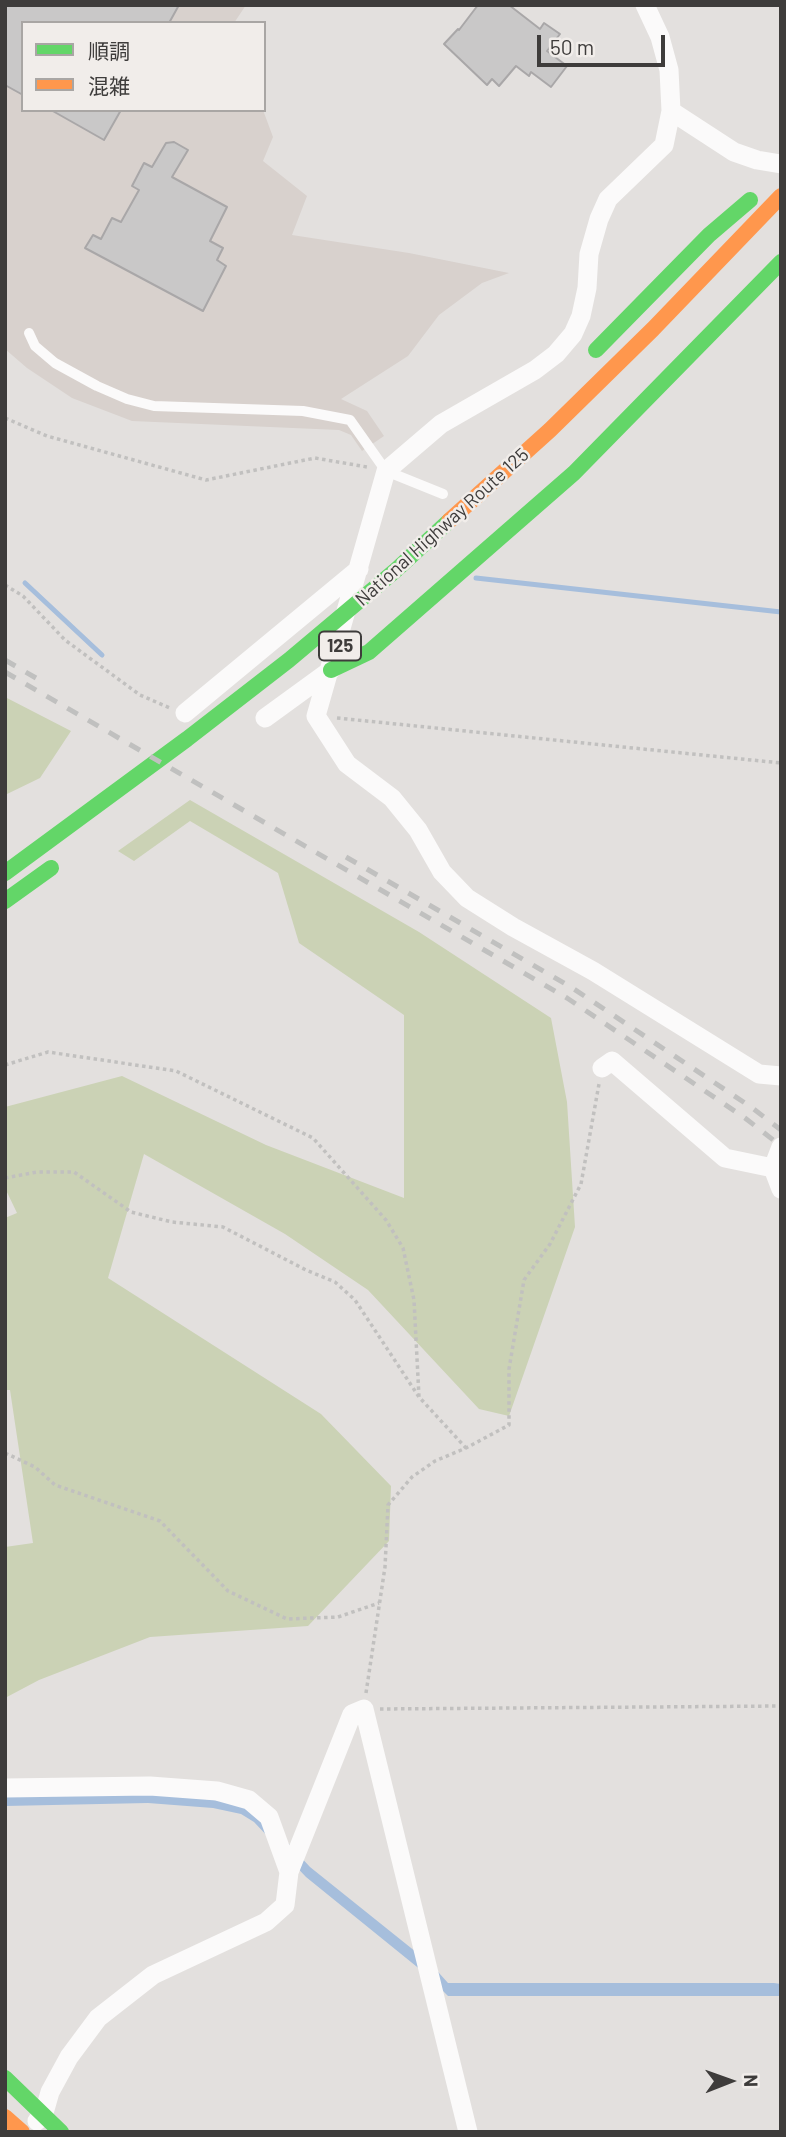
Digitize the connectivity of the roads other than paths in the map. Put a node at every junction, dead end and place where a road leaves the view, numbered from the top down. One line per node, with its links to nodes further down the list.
1 (645, 5): 2 (street)
2 (671, 111): 3 (street); 9 (street)
3 (781, 164)
4 (781, 191): 8 (main road)
5 (781, 196): 19 (main road, National Highway Route 125 / 125)
6 (781, 262): 14 (main road)
7 (29, 332): 9 (lane)
8 (580, 365)
9 (386, 471): 10 (lane); 12 (street)
10 (443, 494)
11 (378, 553): 12 (main road)
12 (359, 569): 14 (street); 15 (street)
13 (359, 630): 17 (main road, National Highway Route 125 / 125)
14 (331, 670): 16 (street); 22 (street)
15 (185, 713)
16 (265, 718)
17 (245, 721)
18 (69, 855): 20 (main road)
19 (5, 873)
20 (5, 901)
21 (602, 1068): 24 (street)
22 (781, 1076)
23 (781, 1147): 24 (street)
24 (773, 1168): 25 (street)
25 (781, 1189)
26 (5, 1788): 27 (street)
27 (289, 1872): 29 (street); 34 (street)
28 (5, 2078): 29 (main road)
29 (44, 2113): 32 (street); 33 (main road)
30 (5, 2117): 31 (main road)
31 (22, 2132)
32 (29, 2132)
33 (61, 2132)
34 (468, 2132)

